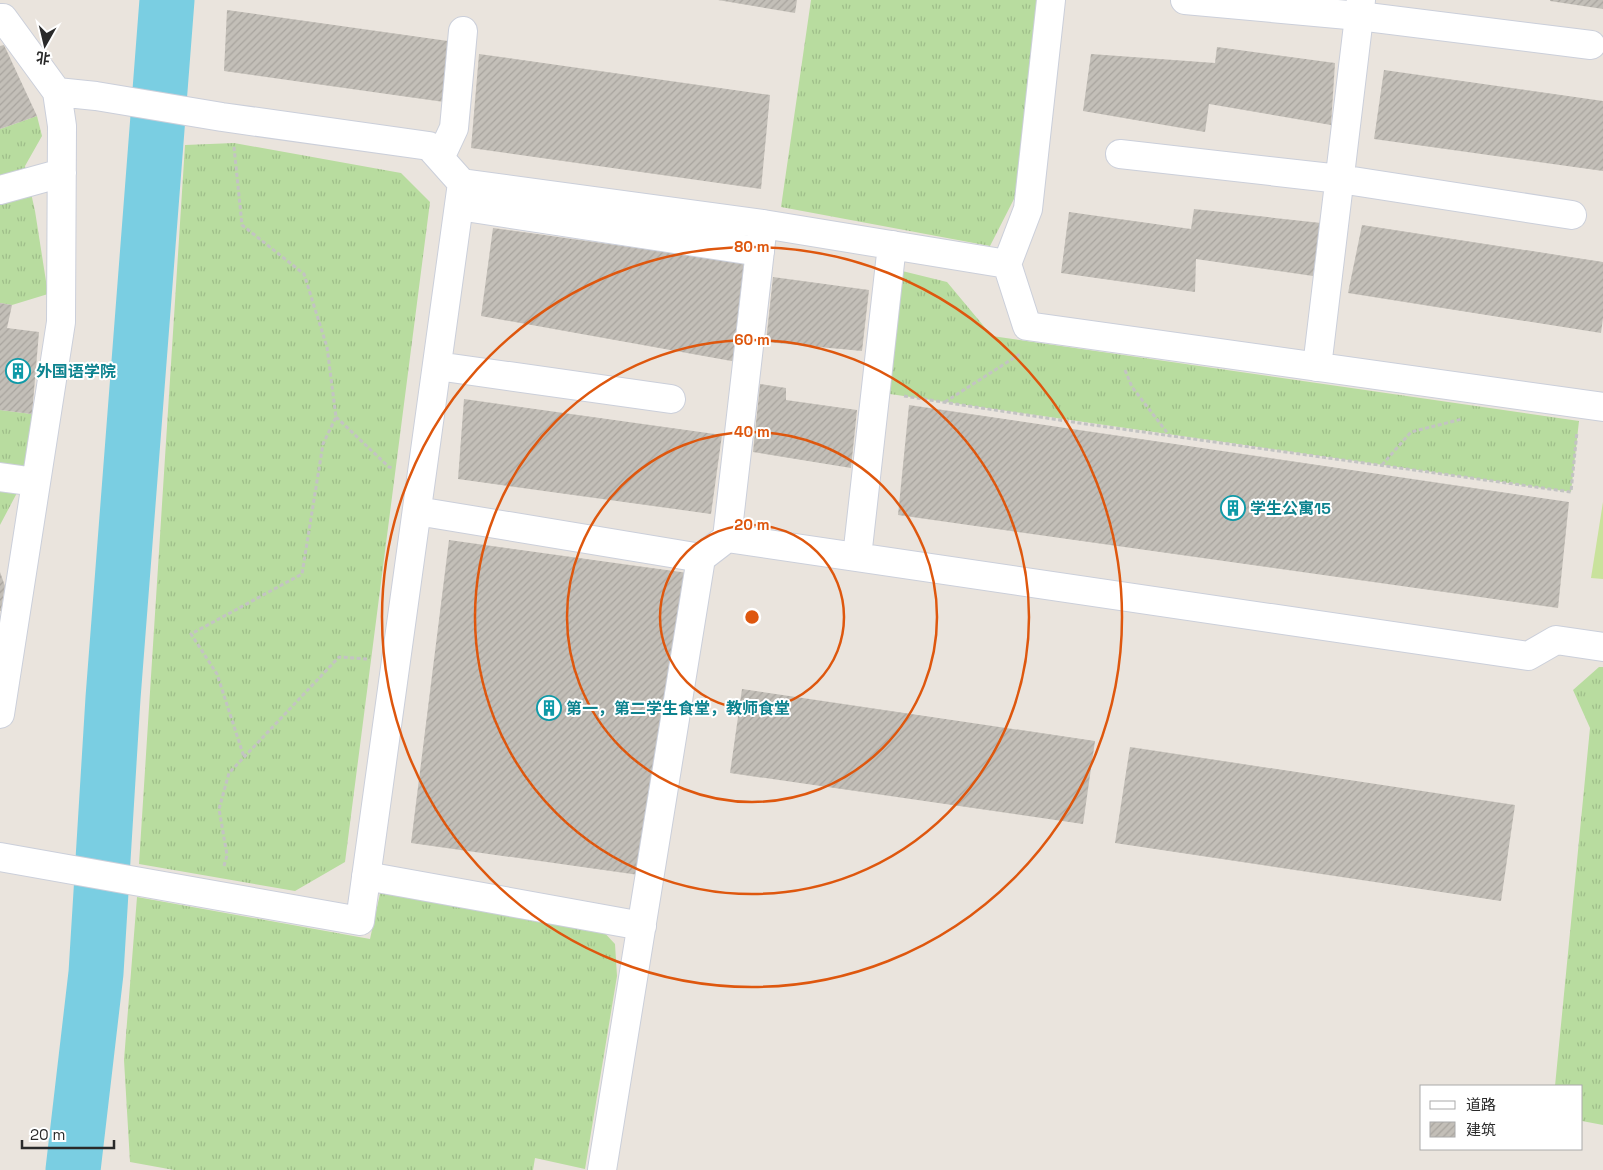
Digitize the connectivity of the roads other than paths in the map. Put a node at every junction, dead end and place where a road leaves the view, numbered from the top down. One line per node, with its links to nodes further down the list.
1 (1051, 0): 18 (lane)
2 (1185, 0): 3 (lane)
3 (1360, 8): 6 (lane); 11 (lane)
4 (0, 18): 7 (lane)
5 (462, 31): 9 (lane)
6 (1591, 45)
7 (57, 92): 9 (lane); 10 (lane)
8 (1120, 154): 11 (lane)
9 (440, 158): 13 (lane)
10 (62, 173): 12 (lane); 24 (lane)
11 (1340, 179): 14 (lane); 20 (lane)
12 (0, 190)
13 (461, 195): 15 (lane); 17 (lane); 19 (lane)
14 (1572, 215)
15 (764, 224): 16 (lane); 17 (lane)
16 (892, 245): 18 (lane); 27 (lane)
17 (760, 252): 26 (lane)
18 (1007, 264): 20 (lane)
19 (437, 366): 21 (lane); 25 (lane)
20 (1318, 367): 22 (lane)
21 (671, 399)
22 (1592, 406)
23 (0, 477): 24 (lane)
24 (36, 482): 30 (lane)
25 (417, 511): 28 (lane); 32 (lane)
26 (727, 538): 27 (lane); 28 (lane)
27 (857, 557): 29 (lane)
28 (701, 558): 33 (lane)
29 (1603, 647)
30 (1, 698)
31 (0, 857): 32 (lane)
32 (366, 876): 33 (lane)
33 (642, 926): 34 (lane)
34 (602, 1170)

